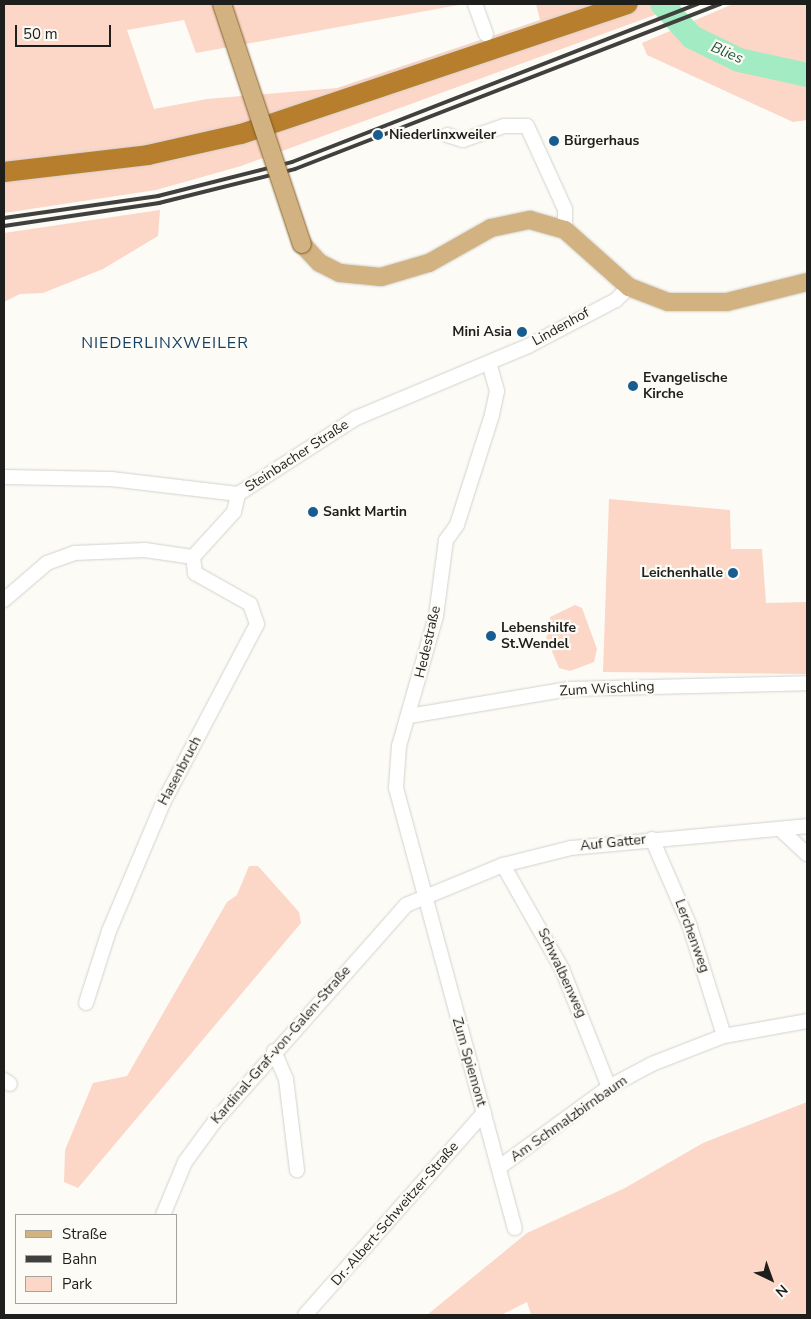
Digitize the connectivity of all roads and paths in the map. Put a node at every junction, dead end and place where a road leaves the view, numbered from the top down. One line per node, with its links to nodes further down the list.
1 (222, 4): 7 (main road, bridge)
2 (475, 4): 4 (street)
3 (628, 4): 6 (highway)
4 (486, 34)
5 (447, 135): 7 (street)
6 (4, 172)
7 (565, 230): 9 (main road)
8 (807, 282): 9 (main road)
9 (629, 287): 10 (street, Lindenhof)
10 (489, 363): 12 (street, Steinbacher Straße); 16 (street, Hedestraße)
11 (4, 477): 12 (street, Steinbacher Straße)
12 (238, 494): 13 (street)
13 (193, 557): 14 (street); 23 (street, Hasenbruch)
14 (4, 600)
15 (807, 684): 16 (street, Zum Wischling)
16 (409, 716): 22 (street, Hedestraße)
17 (807, 826): 18 (street, Auf Gatter)
18 (780, 829): 19 (street, Auf Gatter); 20 (street)
19 (652, 839): 21 (street, Auf Gatter); 25 (street, Lerchenweg)
20 (807, 854)
21 (503, 865): 22 (street, Auf Gatter); 27 (street, Schwalbenweg)
22 (425, 896): 26 (street, Kardinal-Graf-von-Galen-Straße); 28 (street, Zum Spiemont)
23 (86, 1003)
24 (807, 1021): 25 (street, Am Schmalzbirnbaum)
25 (724, 1036): 27 (street, Am Schmalzbirnbaum)
26 (274, 1051): 30 (street); 31 (street, Kardinal-Graf-von-Galen-Straße)
27 (609, 1088): 29 (street, Am Schmalzbirnbaum)
28 (484, 1114): 29 (street, Zum Spiemont); 33 (street, Dr.-Albert-Schweitzer-Straße)
29 (500, 1166): 32 (street, Zum Spiemont)
30 (297, 1170)
31 (163, 1214)
32 (515, 1228)
33 (306, 1315)

